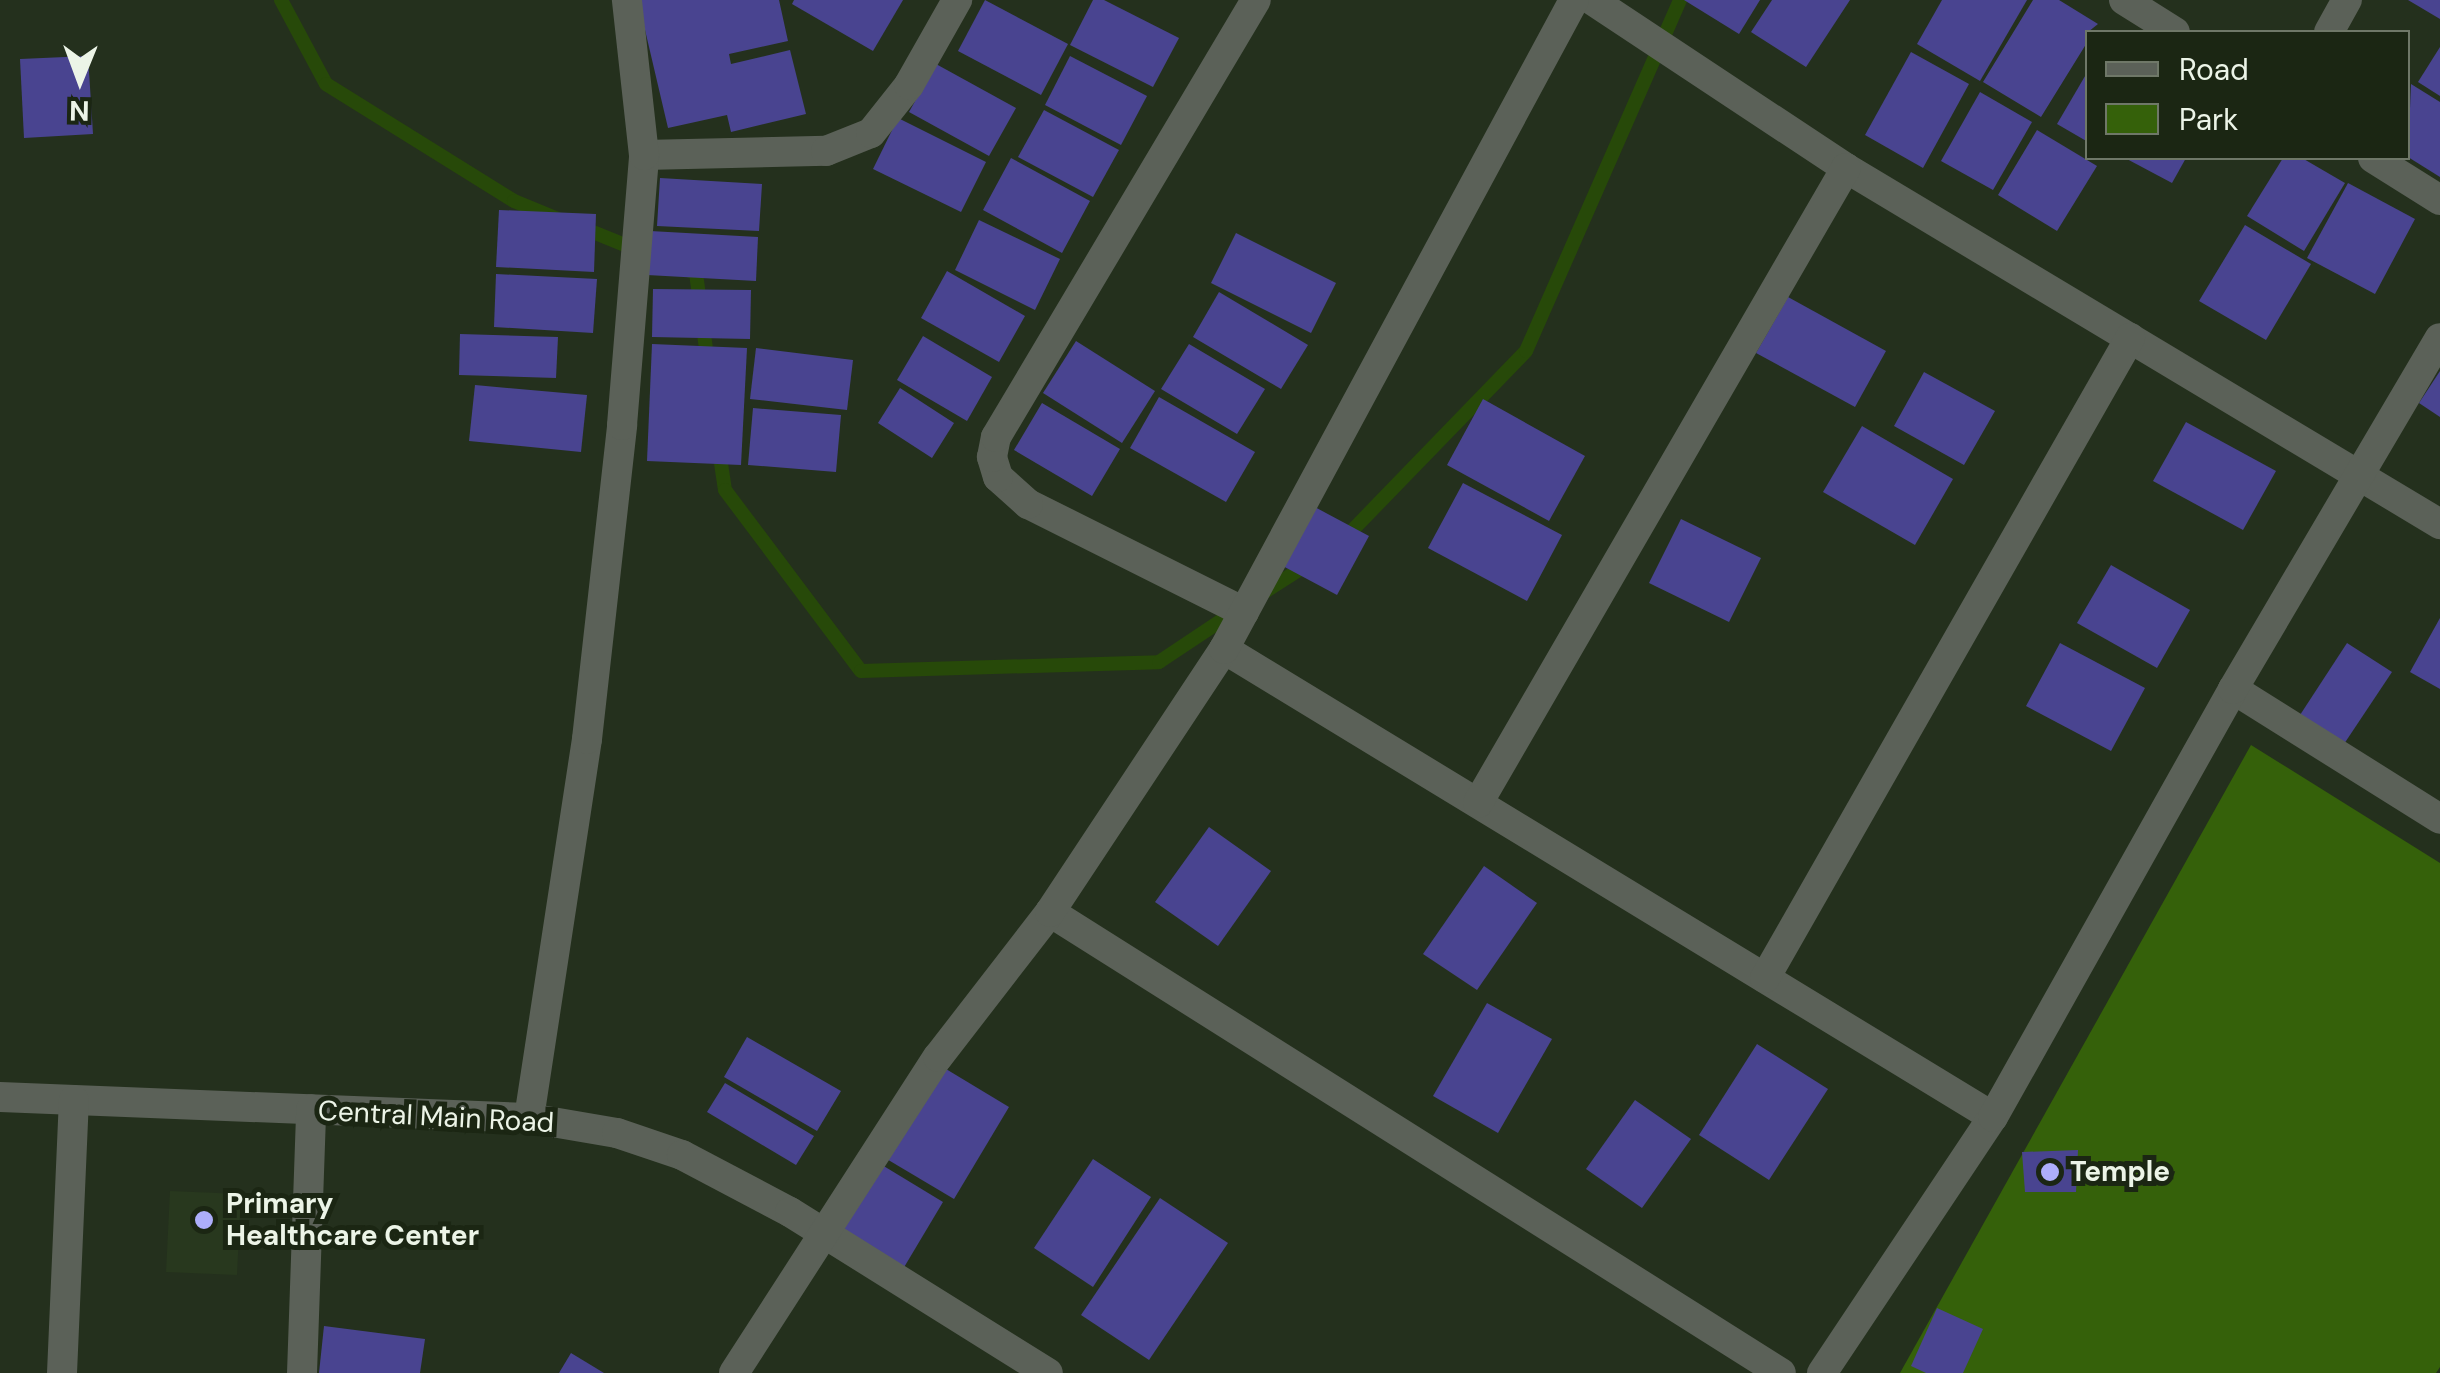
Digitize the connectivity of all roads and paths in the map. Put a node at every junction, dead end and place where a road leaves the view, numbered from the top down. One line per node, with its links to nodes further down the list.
1 (628, 0): 10 (street)
2 (957, 0): 10 (street)
3 (1256, 0): 18 (street)
4 (1574, 0): 18 (street)
5 (1592, 0): 12 (street)
6 (2124, 0): 8 (street)
7 (2347, 0): 9 (street)
8 (2172, 30)
9 (2329, 30)
10 (644, 155): 29 (street)
11 (2376, 160): 13 (street)
12 (1846, 168): 14 (street); 21 (street)
13 (2440, 200)
14 (2130, 338): 16 (street); 24 (street)
15 (2440, 338): 16 (street)
16 (2359, 473): 17 (street); 20 (street)
17 (2440, 524)
18 (1244, 612): 19 (street)
19 (1224, 649): 21 (street); 23 (street)
20 (2233, 689): 22 (street); 28 (street)
21 (1478, 803): 24 (street)
22 (2440, 818)
23 (1050, 912): 30 (street); 35 (street)
24 (1765, 978): 28 (street)
25 (0, 1097): 26 (street, Central Main Road)
26 (74, 1100): 27 (street, Central Main Road); 31 (street)
27 (312, 1109): 29 (street, Central Main Road); 32 (street)
28 (1993, 1117): 36 (street)
29 (529, 1118): 30 (street, Central Main Road)
30 (826, 1234): 33 (street); 34 (street, Central Main Road)
31 (62, 1373)
32 (302, 1373)
33 (734, 1373)
34 (1048, 1373)
35 (1781, 1373)
36 (1822, 1373)

